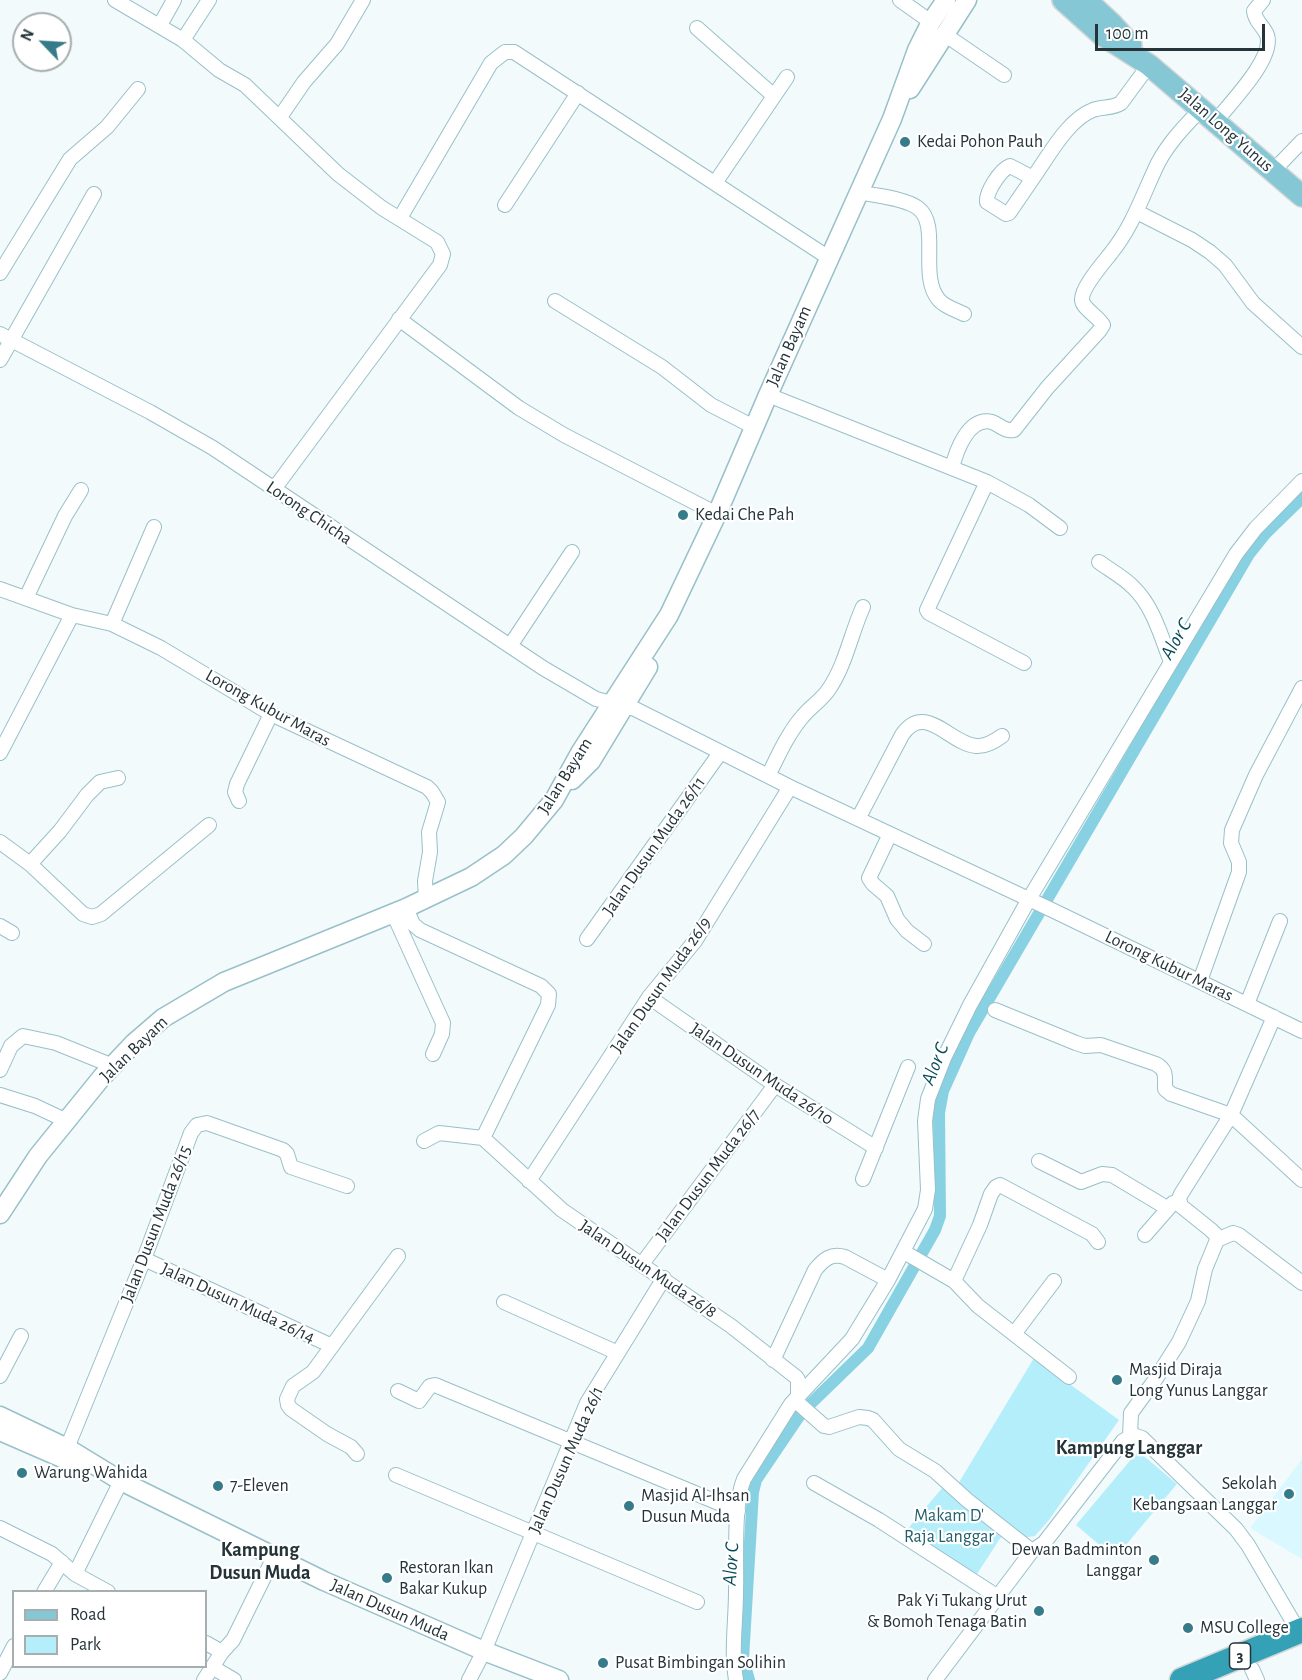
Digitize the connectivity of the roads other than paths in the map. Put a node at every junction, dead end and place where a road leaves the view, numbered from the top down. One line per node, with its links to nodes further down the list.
1 (115, 0): 11 (street)
2 (174, 0): 11 (street)
3 (209, 0): 14 (street)
4 (363, 0): 22 (street)
5 (900, 0): 13 (street)
6 (946, 0): 13 (main road, Jalan Bayam)
7 (967, 0): 13 (main road, Jalan Bayam)
8 (1063, 0): 15 (main road, Jalan Long Yunus)
9 (1086, 0): 15 (main road, Jalan Long Yunus)
10 (1263, 0): 21 (street)
11 (160, 25): 14 (street)
12 (697, 28): 20 (street)
13 (938, 28): 16 (street); 27 (main road, Jalan Bayam)
14 (183, 40): 22 (street)
15 (1149, 65): 21 (main road, Jalan Long Yunus); 25 (street)
16 (1004, 75)
17 (787, 77): 20 (street)
18 (138, 89): 34 (street)
19 (579, 93): 26 (street); 30 (street); 32 (street)
20 (774, 96): 26 (street)
21 (1208, 115): 24 (main road, Jalan Long Yunus); 31 (street)
22 (280, 117): 32 (street)
23 (1302, 141): 24 (street)
24 (1273, 171): 29 (main road, Jalan Long Yunus)
25 (1033, 178)
26 (715, 183): 33 (street)
27 (860, 192): 33 (main road, Jalan Bayam); 36 (street)
28 (94, 194): 38 (street)
29 (1302, 196)
30 (505, 206)
31 (1137, 212): 39 (street); 43 (street)
32 (400, 218): 37 (street)
33 (829, 258): 41 (main road, Jalan Bayam)
34 (0, 273)
35 (555, 301): 42 (street)
36 (964, 314)
37 (399, 319): 46 (street); 48 (street)
38 (6, 337): 40 (street); 46 (street, Lorong Chicha)
39 (1302, 347)
40 (0, 360)
41 (768, 395): 42 (main road, Jalan Bayam); 43 (street)
42 (754, 427): 48 (main road, Jalan Bayam)
43 (952, 468): 45 (street)
44 (1302, 481): 59 (street)
45 (987, 482): 50 (street); 60 (street)
46 (274, 489): 58 (street, Lorong Chicha)
47 (81, 490): 54 (street)
48 (717, 514): 62 (main road, Jalan Bayam)
49 (154, 527): 57 (street)
50 (1060, 528)
51 (572, 552): 58 (street)
52 (1099, 562): 59 (street)
53 (0, 589): 54 (street, Lorong Kubur Maras)
54 (26, 598): 56 (street, Lorong Kubur Maras)
55 (863, 607): 67 (street)
56 (72, 615): 57 (street, Lorong Kubur Maras); 65 (street)
57 (112, 624): 63 (street, Lorong Kubur Maras)
58 (510, 646): 62 (street, Lorong Chicha)
59 (1171, 662): 77 (street)
60 (1024, 663)
61 (1301, 692): 82 (street)
62 (618, 705): 66 (street, Lorong Chicha); 76 (main road, Jalan Bayam)
63 (271, 714): 70 (street); 76 (street, Lorong Kubur Maras)
64 (1002, 736): 71 (street)
65 (0, 753)
66 (720, 753): 67 (street, Lorong Chicha); 80 (street, Jalan Dusun Muda 26/11)
67 (768, 776): 69 (street, Lorong Chicha)
68 (118, 778): 75 (street)
69 (790, 788): 71 (street, Lorong Chicha); 83 (street, Jalan Dusun Muda 26/9)
70 (239, 801)
71 (858, 819): 73 (street, Lorong Kubur Maras)
72 (208, 825): 75 (street)
73 (890, 834): 77 (street, Lorong Kubur Maras); 81 (street)
74 (0, 842): 75 (street)
75 (30, 864)
76 (426, 899): 78 (main road, Jalan Bayam)
77 (1033, 901): 82 (street, Lorong Kubur Maras); 112 (street)
78 (399, 911): 88 (street); 89 (main road, Jalan Bayam); 96 (street)
79 (1280, 921): 84 (street)
80 (587, 939)
81 (924, 944)
82 (1200, 981): 84 (street, Lorong Kubur Maras)
83 (650, 997): 92 (street, Jalan Dusun Muda 26/10); 103 (street, Jalan Dusun Muda 26/9)
84 (1247, 1004): 86 (street, Lorong Kubur Maras)
85 (995, 1010): 94 (street)
86 (1274, 1017): 87 (street, Lorong Kubur Maras); 94 (street)
87 (1302, 1030)
88 (433, 1054)
89 (113, 1066): 91 (street); 95 (main road, Jalan Bayam)
90 (908, 1067): 98 (street)
91 (0, 1070)
92 (775, 1085): 98 (street, Jalan Dusun Muda 26/10); 115 (street, Jalan Dusun Muda 26/7)
93 (0, 1095): 95 (street)
94 (1231, 1115): 102 (street); 106 (street)
95 (67, 1121): 99 (main road, Jalan Bayam)
96 (483, 1138): 97 (street); 103 (street, Jalan Dusun Muda 26/8)
97 (424, 1141)
98 (876, 1148): 101 (street)
99 (38, 1156): 105 (main road); 108 (main road, Jalan Bayam)
100 (1039, 1161): 107 (street)
101 (863, 1179)
102 (1302, 1180)
103 (529, 1181): 115 (street, Jalan Dusun Muda 26/8)
104 (347, 1186): 114 (street, Jalan Dusun Muda 26/15)
105 (0, 1199)
106 (1179, 1199): 107 (street); 110 (street)
107 (1167, 1208): 109 (street)
108 (0, 1214)
109 (1145, 1235)
110 (1217, 1240): 120 (street); 133 (street)
111 (1098, 1242): 118 (street)
112 (907, 1254): 117 (street); 118 (street)
113 (398, 1256): 124 (street)
114 (144, 1259): 124 (street, Jalan Dusun Muda 26/14); 135 (street, Jalan Dusun Muda 26/15)
115 (642, 1264): 116 (street, Jalan Dusun Muda 26/8)
116 (664, 1278): 125 (street, Jalan Dusun Muda 26/1); 126 (street, Jalan Dusun Muda 26/8)
117 (888, 1280): 126 (street); 130 (street)
118 (954, 1281): 122 (street)
119 (1054, 1281): 122 (street)
120 (1302, 1283)
121 (504, 1302): 125 (street)
122 (1014, 1334): 128 (street)
123 (21, 1336): 127 (street)
124 (332, 1346): 136 (street)
125 (618, 1353): 134 (street, Jalan Dusun Muda 26/1)
126 (773, 1360): 130 (street, Jalan Dusun Muda 26/8)
127 (0, 1376)
128 (1069, 1377)
129 (398, 1391): 134 (street)
130 (799, 1400): 140 (street); 143 (street)
131 (0, 1416): 135 (main road, Jalan Dusun Muda)
132 (0, 1431): 138 (main road)
133 (1130, 1436): 143 (street); 151 (street)
134 (572, 1442): 140 (street); 142 (street, Jalan Dusun Muda 26/1)
135 (67, 1448): 138 (main road, Jalan Dusun Muda)
136 (357, 1454)
137 (396, 1475): 142 (street)
138 (121, 1481): 144 (main road, Jalan Dusun Muda); 146 (street)
139 (814, 1483): 149 (street)
140 (738, 1511): 163 (street)
141 (0, 1528): 145 (street)
142 (533, 1533): 150 (street); 154 (street, Jalan Dusun Muda 26/1)
143 (1032, 1551): 149 (street)
144 (274, 1557): 154 (main road, Jalan Dusun Muda); 155 (street)
145 (62, 1562): 146 (street); 147 (street)
146 (75, 1574): 148 (street)
147 (45, 1590)
148 (104, 1590)
149 (998, 1597): 164 (street)
150 (698, 1602)
151 (1301, 1637): 158 (highway, 3); 165 (highway, 3)
152 (207, 1644): 155 (street)
153 (8, 1650): 157 (street)
154 (484, 1651): 161 (street, Jalan Dusun Muda 26/1); 162 (main road, Jalan Dusun Muda)
155 (222, 1652): 156 (street)
156 (212, 1667): 159 (street); 160 (street)
157 (0, 1673)
158 (1254, 1675): 166 (highway, 3)
159 (204, 1680)
160 (234, 1680)
161 (469, 1680)
162 (559, 1680)
163 (736, 1680)
164 (936, 1680)
165 (1182, 1680)
166 (1226, 1680)

